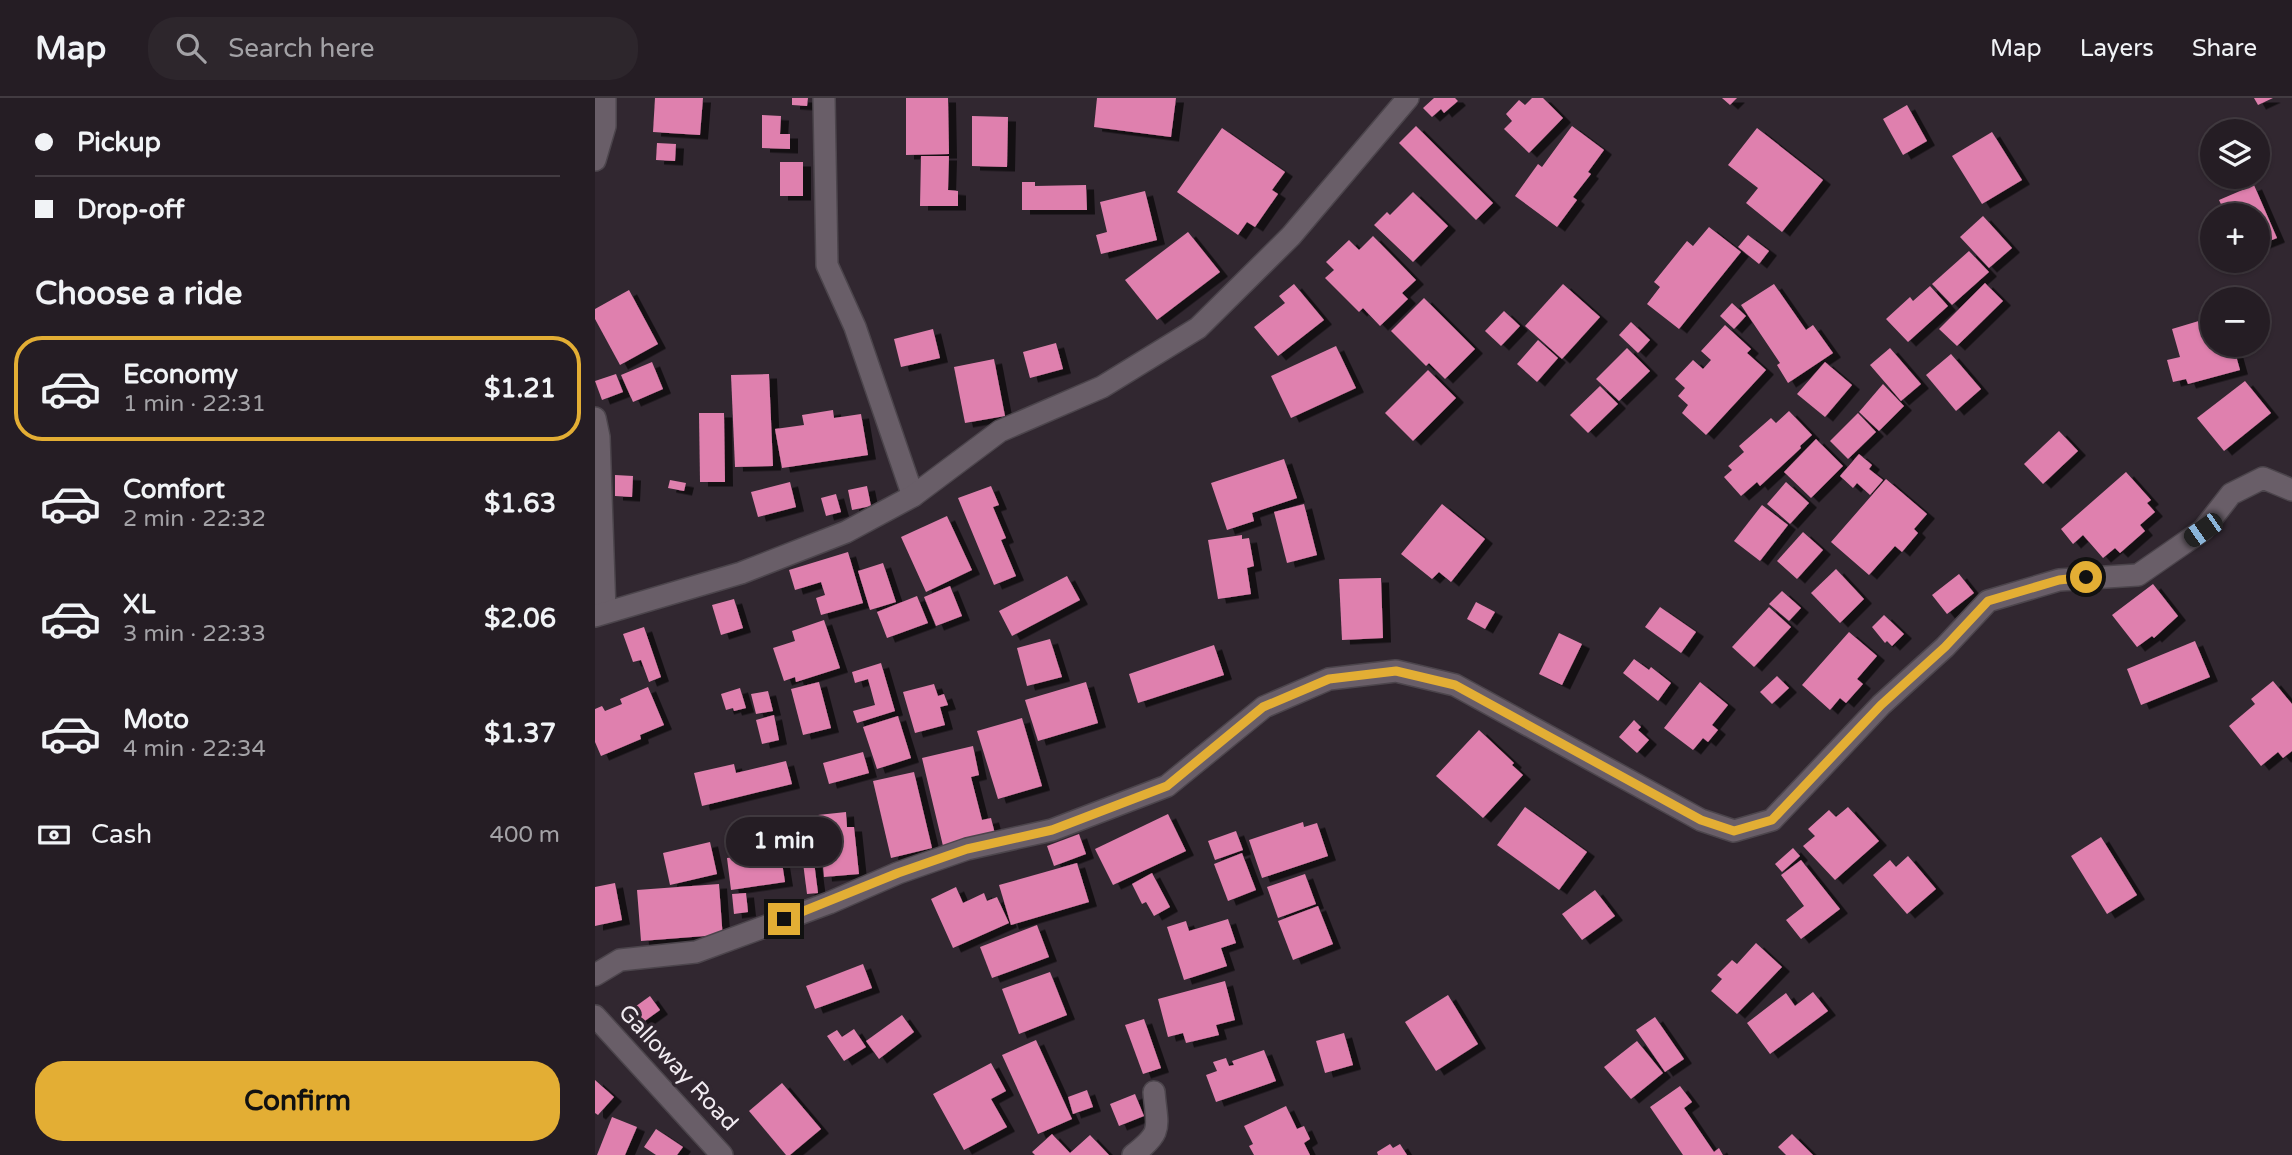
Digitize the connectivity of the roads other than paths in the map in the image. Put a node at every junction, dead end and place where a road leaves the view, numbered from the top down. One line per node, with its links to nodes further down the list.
1 (605, 98): 4 (street)
2 (824, 98): 7 (street)
3 (1408, 98): 7 (street)
4 (595, 160)
5 (595, 418): 8 (street)
6 (2292, 490): 9 (street)
7 (913, 495): 8 (street)
8 (600, 614)
9 (595, 975)
10 (595, 1016): 12 (street, Galloway Road)
11 (1154, 1092): 13 (street)
12 (723, 1155)
13 (1133, 1155)

